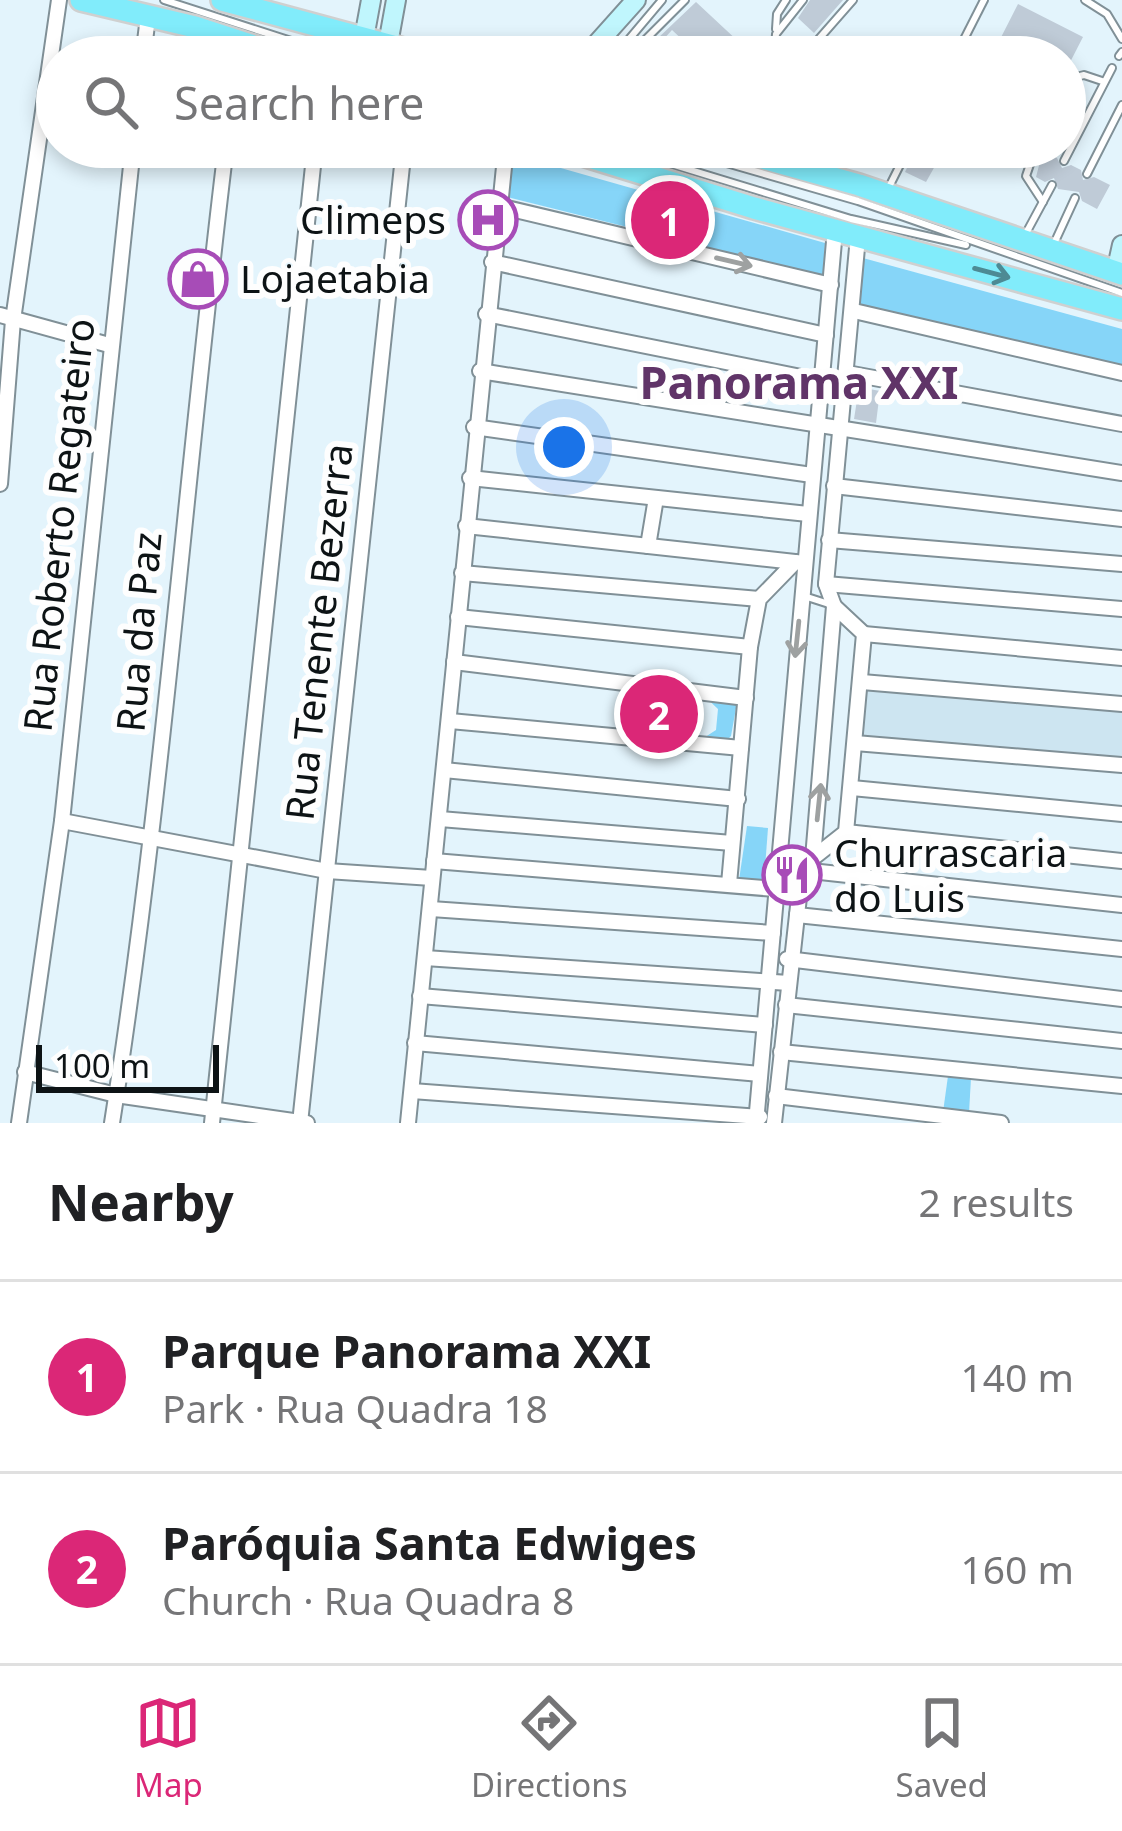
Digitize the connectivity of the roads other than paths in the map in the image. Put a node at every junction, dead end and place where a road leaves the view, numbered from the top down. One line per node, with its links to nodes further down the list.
1 (59, 0): 16 (street)
2 (81, 0): 14 (main road)
3 (222, 0): 19 (main road)
4 (370, 0): 20 (street)
5 (396, 0): 21 (street)
6 (636, 0): 22 (street)
7 (662, 0): 23 (lane)
8 (685, 0): 24 (lane)
9 (786, 0): 15 (lane)
10 (803, 0): 15 (lane)
11 (853, 0): 25 (lane)
12 (984, 0): 26 (lane)
13 (1085, 0): 27 (lane)
14 (156, 9): 17 (main road); 18 (lane)
15 (776, 35)
16 (53, 36)
17 (211, 36)
18 (274, 36)
19 (357, 36)
20 (364, 36)
21 (387, 36)
22 (604, 36)
23 (632, 36)
24 (649, 36)
25 (821, 36)
26 (966, 36)
27 (1122, 39)
28 (1112, 68): 30 (lane)
29 (1086, 76): 30 (lane)
30 (1102, 81): 32 (lane)
31 (1122, 105): 45 (lane)
32 (1086, 115)
33 (36, 141): 63 (street)
34 (130, 168): 65 (street, Rua Roberto Regateiro)
35 (223, 168): 112 (street, Rua da Paz)
36 (313, 168): 114 (street)
37 (402, 168): 118 (street, Rua Tenente Bezerra)
38 (503, 168): 50 (street)
39 (627, 168): 51 (main road)
40 (684, 168): 55 (lane)
41 (769, 168): 55 (lane)
42 (786, 168): 47 (main road)
43 (898, 168): 47 (lane)
44 (1029, 168): 49 (lane)
45 (1088, 173)
46 (1052, 185): 49 (lane)
47 (885, 194): 53 (main road)
48 (1075, 198): 56 (lane)
49 (1043, 202): 53 (lane)
50 (497, 206): 57 (street); 59 (street, one-way to 59)
51 (835, 230): 52 (main road); 59 (street)
52 (858, 237): 60 (main road, one-way to 60); 61 (street)
53 (1022, 240): 56 (main road)
54 (1122, 245): 58 (street)
55 (993, 251): 58 (lane)
56 (1051, 251): 58 (main road)
57 (492, 262): 62 (street); 64 (street)
58 (1120, 280)
59 (831, 285): 64 (street)
60 (1122, 309)
61 (854, 311): 67 (street); 68 (street)
62 (486, 314): 66 (street); 69 (street)
63 (7, 318): 65 (street); 77 (street)
64 (826, 335): 69 (street)
65 (109, 346): 110 (street, Rua Roberto Regateiro)
66 (480, 371): 71 (street); 72 (street)
67 (847, 373): 70 (street); 73 (street)
68 (1122, 373)
69 (821, 382): 72 (street)
70 (1122, 424)
71 (474, 427): 75 (street); 76 (street)
72 (817, 428): 73 (street); 75 (street)
73 (840, 430): 74 (street); 78 (street)
74 (1122, 473)
75 (812, 475): 80 (street)
76 (470, 478): 79 (street); 82 (street)
77 (0, 484)
78 (834, 486): 81 (street); 83 (street)
79 (656, 498): 80 (street); 84 (street)
80 (808, 514): 85 (street)
81 (1122, 520)
82 (466, 526): 84 (street); 87 (street)
83 (829, 540): 86 (street); 88 (street)
84 (648, 546): 85 (street)
85 (799, 562): 89 (street); 90 (street)
86 (1122, 564)
87 (462, 573): 90 (street); 93 (street)
88 (826, 584): 91 (street); 92 (street)
89 (801, 595): 91 (lane); 120 (street, one-way to 120)
90 (759, 599): 95 (street)
91 (834, 606): 94 (street); 116 (street, one-way to 91)
92 (1122, 609)
93 (458, 617): 95 (street); 97 (street)
94 (864, 634): 96 (street); 98 (street)
95 (750, 647): 99 (street)
96 (1122, 658)
97 (454, 662): 99 (street); 101 (street)
98 (862, 682): 100 (street); 102 (street)
99 (746, 698): 103 (street)
100 (1122, 704)
101 (450, 721): 103 (street); 105 (street)
102 (855, 743): 104 (street); 106 (street)
103 (741, 748): 107 (street)
104 (1122, 765)
105 (444, 770): 107 (street); 109 (street)
106 (851, 788): 108 (street); 111 (street)
107 (739, 799): 113 (street)
108 (1122, 814)
109 (440, 819): 113 (street); 117 (street)
110 (62, 821): 112 (street); 138 (street, Rua Roberto Regateiro)
111 (846, 832): 115 (street); 116 (street)
112 (155, 836): 114 (street); 142 (street, Rua da Paz)
113 (733, 843): 119 (street)
114 (243, 854): 118 (street); 144 (street)
115 (1122, 861)
116 (807, 864): 121 (street); 123 (street)
117 (433, 869): 118 (street); 119 (street); 122 (street)
118 (327, 872): 149 (street, Rua Tenente Bezerra)
119 (729, 884): 120 (street)
120 (776, 890): 124 (street)
121 (1122, 905)
122 (431, 909): 124 (street); 127 (street)
123 (797, 915): 125 (street); 128 (street)
124 (773, 932): 126 (street)
125 (1122, 949)
126 (771, 957): 128 (street); 129 (street)
127 (425, 958): 129 (street); 131 (street)
128 (791, 960): 130 (street); 132 (street)
129 (768, 982): 130 (street); 134 (street)
130 (788, 983): 133 (street)
131 (420, 996): 134 (street); 136 (street)
132 (1122, 999)
133 (786, 1005): 135 (street); 137 (street)
134 (765, 1025): 139 (street)
135 (1122, 1041)
136 (415, 1043): 139 (street); 141 (street)
137 (781, 1052): 140 (street); 143 (street)
138 (25, 1072): 142 (street); 147 (street, Rua Roberto Regateiro)
139 (760, 1074): 145 (street)
140 (1122, 1086)
141 (412, 1091): 145 (street); 150 (street)
142 (116, 1095): 144 (street); 148 (street, Rua da Paz)
143 (776, 1096): 146 (street); 151 (street)
144 (213, 1116): 149 (street)
145 (756, 1120): 146 (street)
146 (774, 1120)
147 (19, 1123)
148 (112, 1123)
149 (302, 1123)
150 (408, 1123)
151 (1001, 1123)

